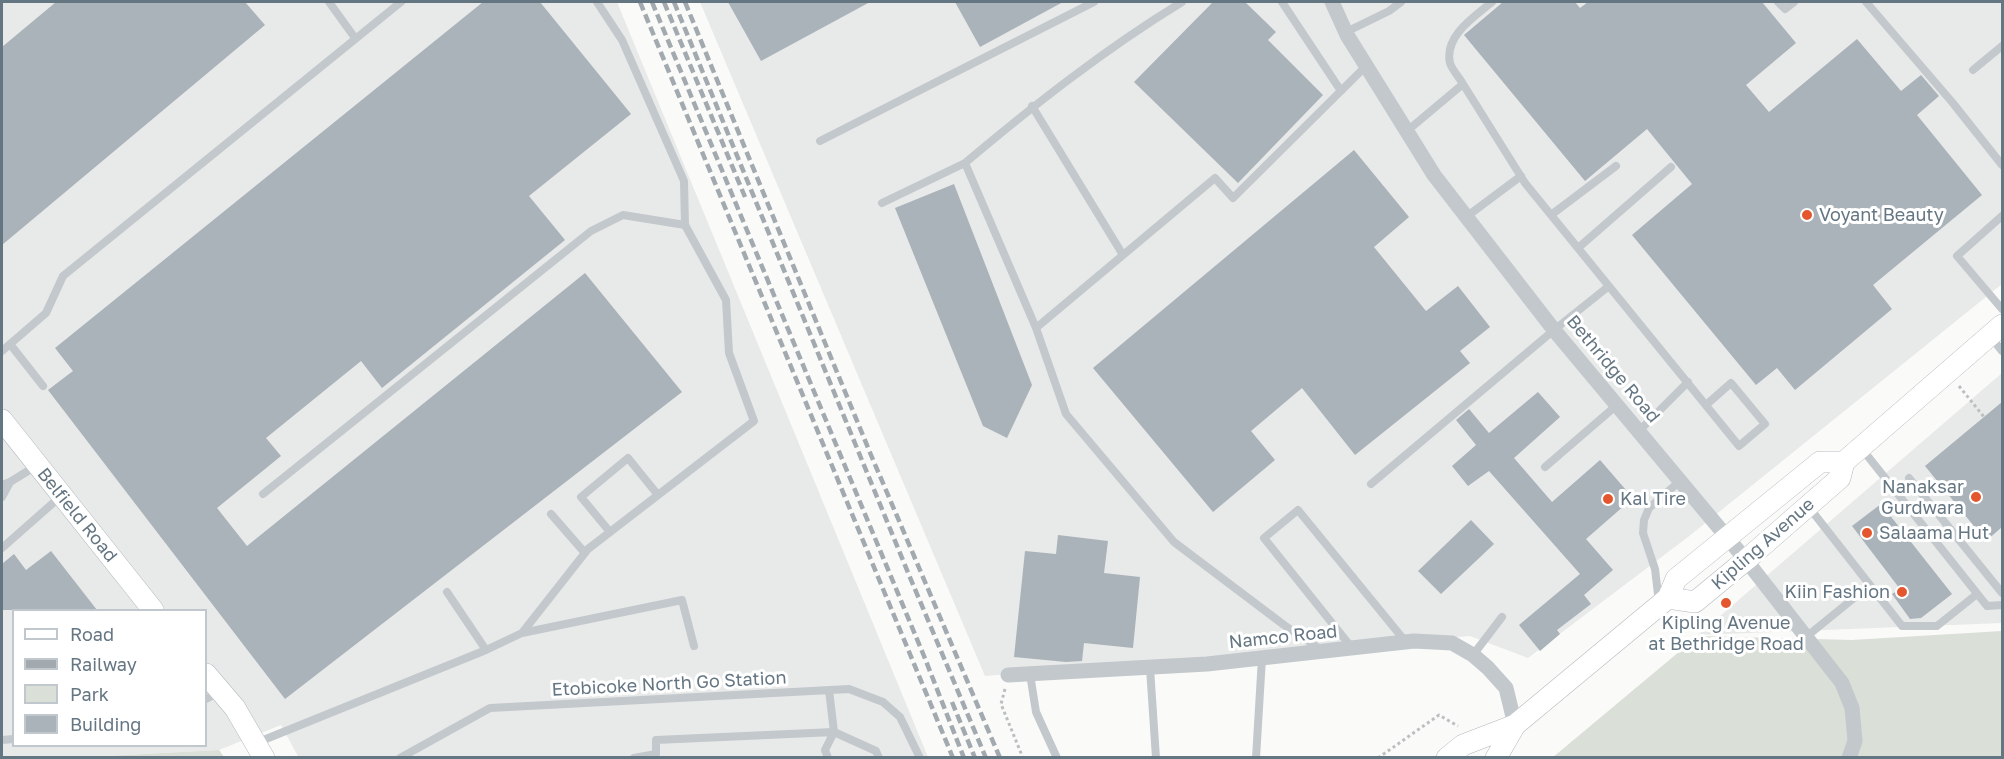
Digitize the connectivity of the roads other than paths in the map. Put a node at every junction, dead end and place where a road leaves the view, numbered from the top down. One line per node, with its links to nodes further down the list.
1 (329, 2): 14 (lane)
2 (400, 2): 14 (lane)
3 (597, 2): 32 (lane)
4 (1094, 2): 22 (lane)
5 (1182, 2): 20 (lane)
6 (1282, 2): 19 (lane)
7 (1332, 2): 13 (street, Bethridge Road)
8 (1401, 2): 13 (lane)
9 (1491, 2): 18 (lane)
10 (1778, 2): 11 (lane)
11 (1794, 2)
12 (1866, 2): 24 (lane)
13 (1346, 32): 16 (street, Bethridge Road)
14 (355, 38): 40 (lane)
15 (2002, 46): 17 (lane)
16 (1366, 66): 19 (lane); 21 (street, Bethridge Road)
17 (1973, 70)
18 (1463, 84): 21 (lane); 27 (lane)
19 (1341, 91): 34 (lane)
20 (1032, 106): 23 (lane); 34 (lane)
21 (1407, 131): 31 (street, Bethridge Road)
22 (820, 141)
23 (965, 163): 28 (lane); 37 (lane)
24 (2002, 165)
25 (1616, 166): 29 (lane)
26 (1671, 167): 33 (lane)
27 (1521, 176): 29 (lane); 31 (lane)
28 (882, 203)
29 (1551, 215): 33 (lane)
30 (2002, 216): 36 (lane)
31 (1466, 218): 38 (street, Bethridge Road)
32 (685, 225): 57 (lane); 58 (lane)
33 (1578, 248): 35 (lane)
34 (1123, 255): 37 (lane)
35 (1609, 286): 38 (lane); 42 (lane)
36 (2002, 309)
37 (1036, 328): 83 (lane)
38 (1554, 330): 44 (street, Bethridge Road); 55 (lane)
39 (1998, 337): 48 (main road, Kipling Avenue)
40 (10, 344): 41 (lane); 43 (lane)
41 (2, 351)
42 (1688, 382): 45 (lane); 47 (lane)
43 (43, 386)
44 (1617, 405): 47 (street, Bethridge Road); 51 (lane)
45 (1706, 405): 45 (lane)
46 (2, 420): 50 (main road, Belfield Road)
47 (1639, 431): 53 (street, Bethridge Road)
48 (1861, 447): 49 (main road, Kipling Avenue); 71 (lane)
49 (1844, 462): 61 (main road, Kipling Avenue); 64 (main road, Kipling Avenue)
50 (37, 465): 54 (lane); 59 (main road, Belfield Road)
51 (1545, 467)
52 (1909, 478): 70 (lane)
53 (1680, 481): 64 (street, Bethridge Road); 72 (lane)
54 (10, 482): 56 (lane); 60 (lane)
55 (1371, 484)
56 (2, 485)
57 (263, 494)
58 (658, 495): 63 (lane); 63 (lane)
59 (62, 496): 65 (lane); 75 (main road, Belfield Road)
60 (2, 497)
61 (1808, 506): 67 (main road, Kipling Avenue); 68 (lane)
62 (551, 514): 66 (lane)
63 (610, 532): 66 (lane)
64 (1728, 538): 67 (street, Bethridge Road); 72 (main road, Kipling Avenue)
65 (2, 548)
66 (585, 553): 77 (lane)
67 (1746, 560): 72 (main road, Kipling Avenue); 78 (street, Bethridge Road)
68 (1870, 585): 71 (lane); 78 (lane)
69 (447, 592): 82 (lane)
70 (2002, 593): 74 (lane)
71 (1977, 594): 74 (lane)
72 (1664, 602): 92 (main road, Kipling Avenue)
73 (2002, 605): 74 (lane)
74 (1987, 606)
75 (152, 609)
76 (1502, 617): 84 (lane)
77 (522, 633): 80 (lane); 82 (lane)
78 (1806, 638): 106 (street, Bethridge Road)
79 (1406, 642): 81 (street, Namco Road); 81 (lane); 84 (street, Namco Road)
80 (694, 646)
81 (1353, 649): 83 (street, Namco Road)
82 (486, 650): 94 (lane)
83 (1324, 652): 85 (street, Namco Road)
84 (1473, 655): 92 (street, Namco Road)
85 (1262, 658): 86 (street, Namco Road); 103 (lane)
86 (1150, 668): 87 (street, Namco Road); 102 (lane)
87 (1030, 674): 88 (street, Namco Road); 101 (lane)
88 (1008, 675)
89 (207, 677): 91 (main road)
90 (829, 690): 93 (lane); 96 (lane, Etobicoke North Go Station); 100 (lane, Etobicoke North Go Station)
91 (213, 695): 94 (main road)
92 (1515, 724): 104 (main road, Kipling Avenue); 105 (main road, Kipling Avenue)
93 (834, 732): 95 (lane); 98 (lane); 99 (lane)
94 (260, 750)
95 (656, 756): 97 (lane)
96 (400, 758)
97 (634, 758)
98 (828, 758)
99 (879, 758)
100 (920, 758)
101 (1057, 758)
102 (1156, 758)
103 (1256, 758)
104 (1448, 758)
105 (1496, 758)
106 (1849, 758)

